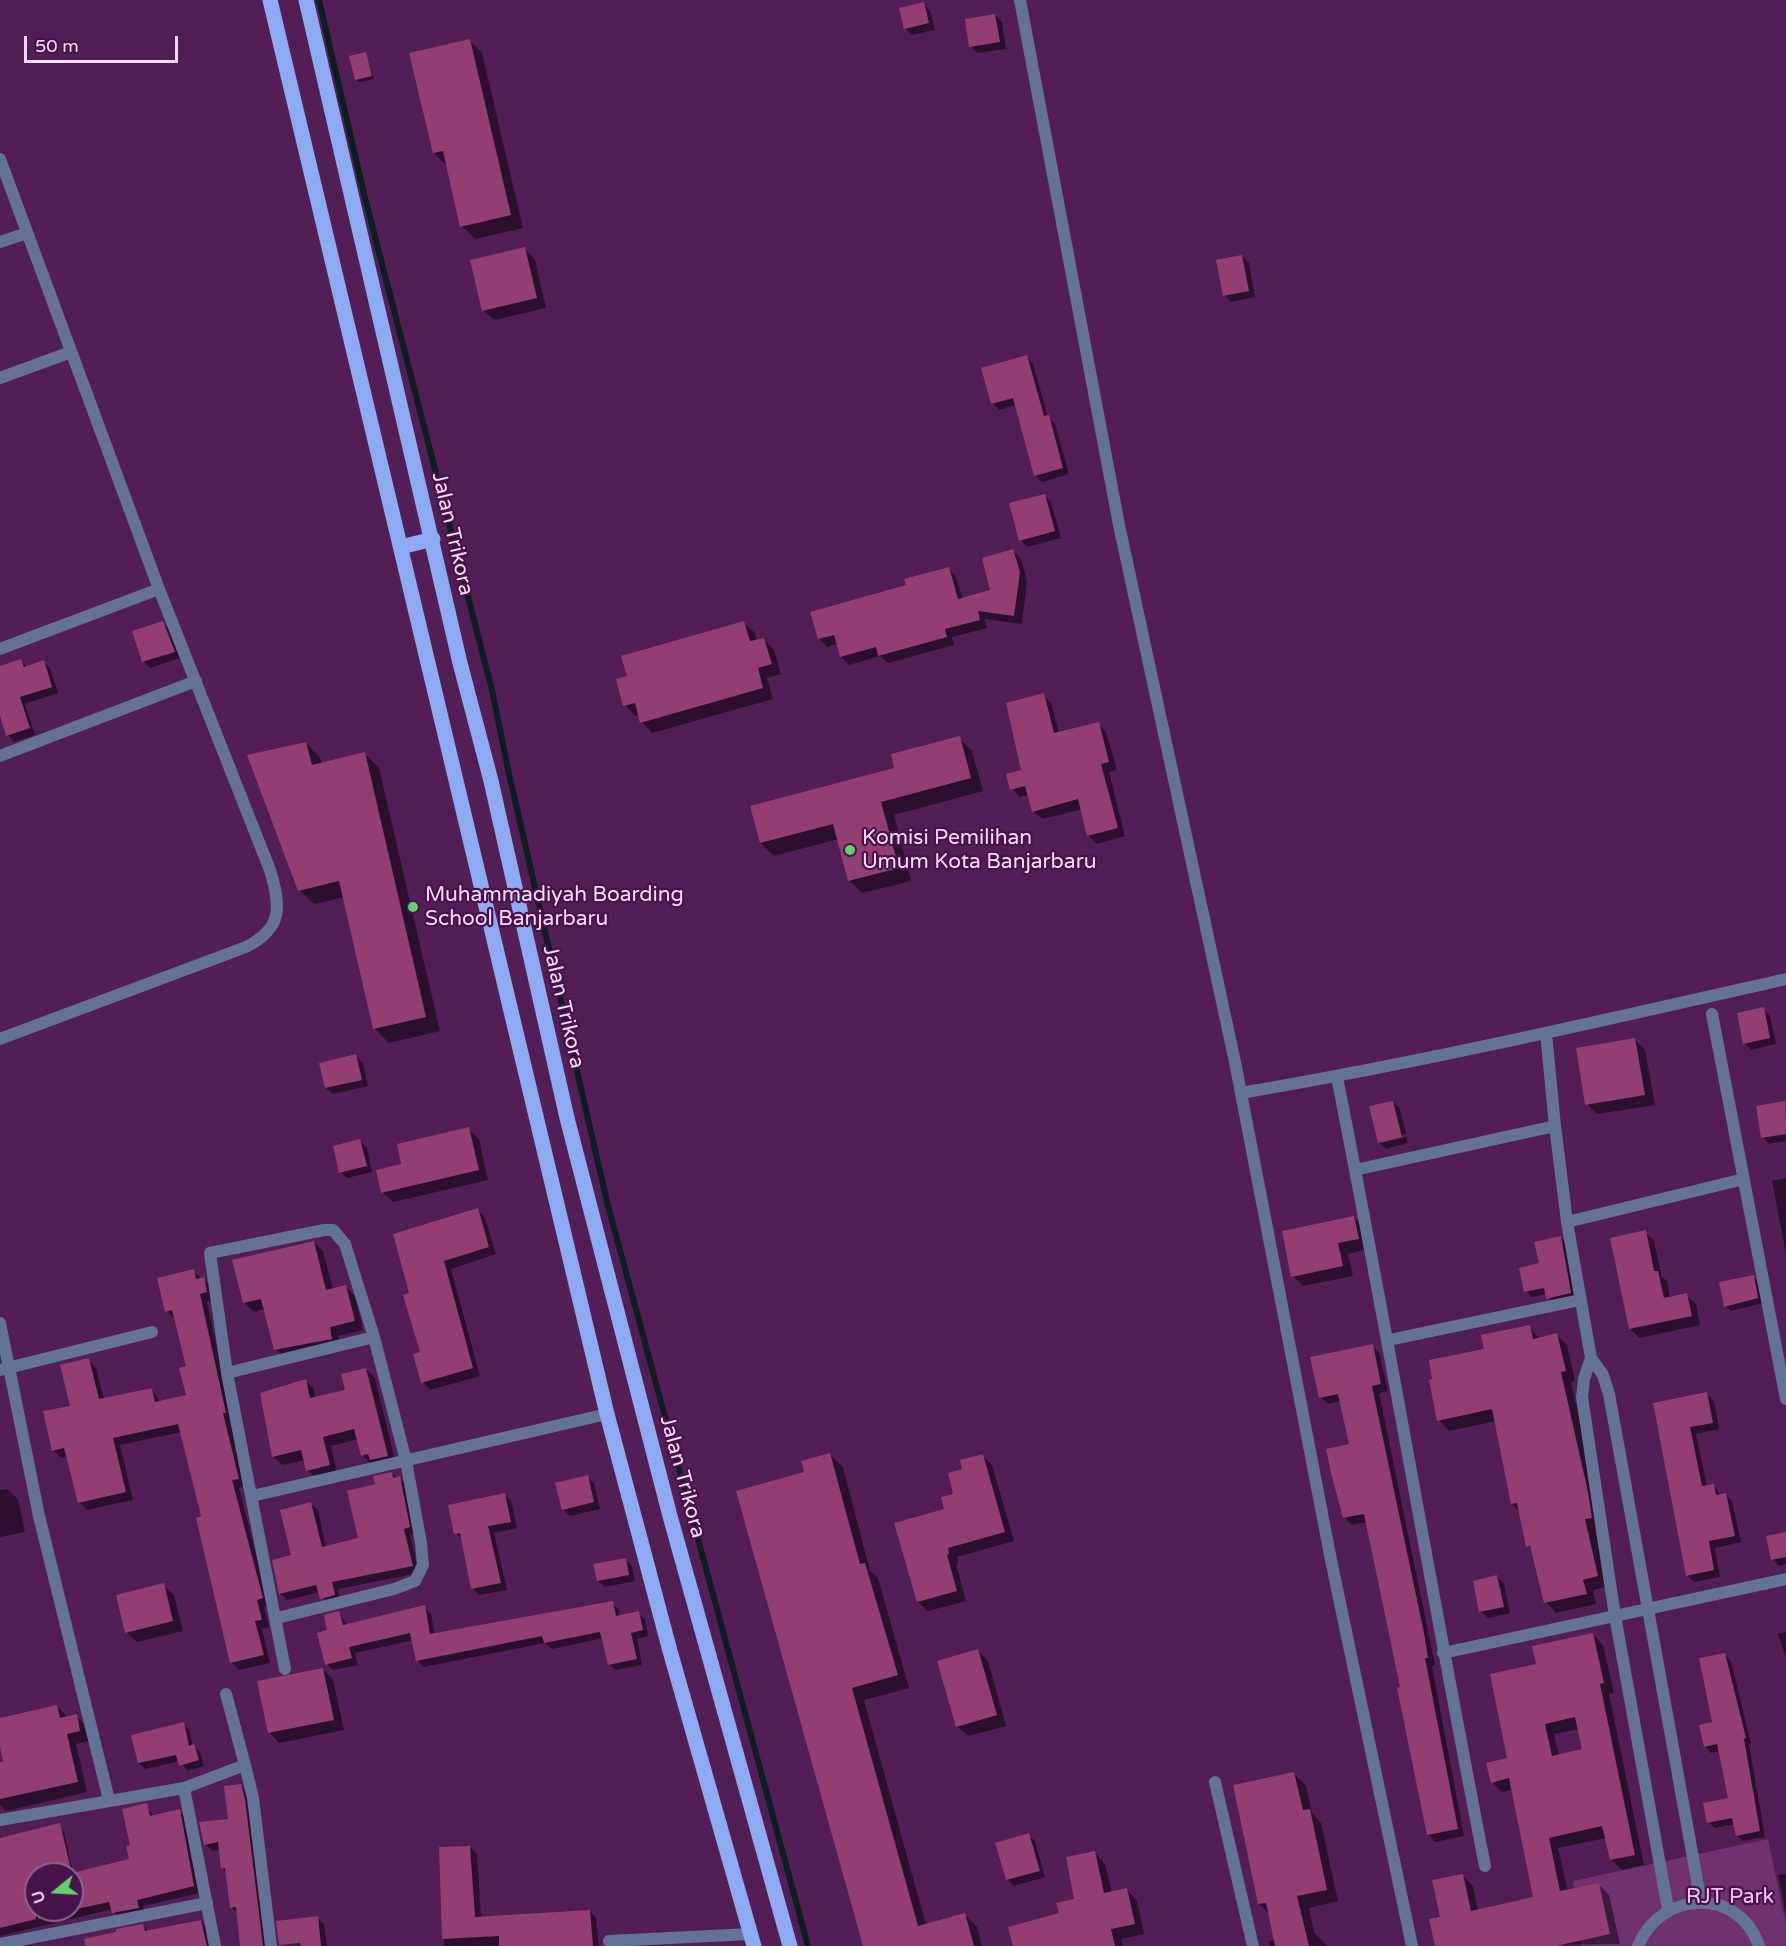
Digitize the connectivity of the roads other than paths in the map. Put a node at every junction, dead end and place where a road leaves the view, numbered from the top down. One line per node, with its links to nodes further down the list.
1 (270, 0): 10 (main road)
2 (306, 0): 9 (main road, Jalan Trikora)
3 (1020, 0): 20 (street)
4 (0, 159): 5 (street)
5 (27, 233): 6 (street); 7 (street)
6 (0, 243)
7 (71, 352): 8 (street); 11 (street)
8 (0, 378)
9 (433, 539): 10 (main road); 58 (main road, Jalan Trikora)
10 (401, 547): 34 (main road)
11 (159, 589): 12 (street); 13 (street)
12 (0, 649)
13 (196, 681): 14 (street); 18 (street)
14 (0, 756)
15 (1786, 979): 17 (street)
16 (1712, 1014): 23 (street)
17 (1546, 1033): 19 (street); 21 (street)
18 (0, 1038)
19 (1337, 1077): 20 (street); 22 (street)
20 (1241, 1093): 60 (street)
21 (1555, 1126): 22 (street); 24 (street)
22 (1355, 1170): 29 (street)
23 (1744, 1179): 24 (street); 33 (street)
24 (1567, 1222): 25 (street)
25 (1580, 1300): 29 (street); 30 (street)
26 (0, 1323): 31 (street)
27 (152, 1332): 31 (street)
28 (374, 1337): 32 (street); 32 (street); 35 (street)
29 (1389, 1340): 41 (street)
30 (1591, 1358): 38 (street); 39 (street)
31 (5, 1369): 47 (street)
32 (227, 1373): 36 (street)
33 (1786, 1399)
34 (608, 1414): 35 (street); 53 (main road)
35 (406, 1461): 36 (street); 40 (street)
36 (252, 1496): 40 (street)
37 (1786, 1579): 38 (street)
38 (1650, 1608): 39 (street); 50 (street)
39 (1615, 1616): 41 (street); 52 (street)
40 (277, 1618): 42 (street)
41 (1443, 1653): 49 (street)
42 (285, 1669)
43 (226, 1694): 44 (street)
44 (245, 1765): 46 (street); 57 (street)
45 (1215, 1782): 59 (street)
46 (184, 1788): 47 (street); 51 (street)
47 (109, 1800): 48 (street)
48 (0, 1820)
49 (1485, 1866)
50 (1701, 1902): 52 (street); 62 (street)
51 (207, 1903): 55 (street); 56 (street)
52 (1668, 1909): 61 (street)
53 (753, 1940): 54 (street)
54 (609, 1941)
55 (0, 1944)
56 (215, 1946)
57 (271, 1946)
58 (790, 1946)
59 (1253, 1946)
60 (1412, 1946)
61 (1638, 1946)
62 (1759, 1946)

